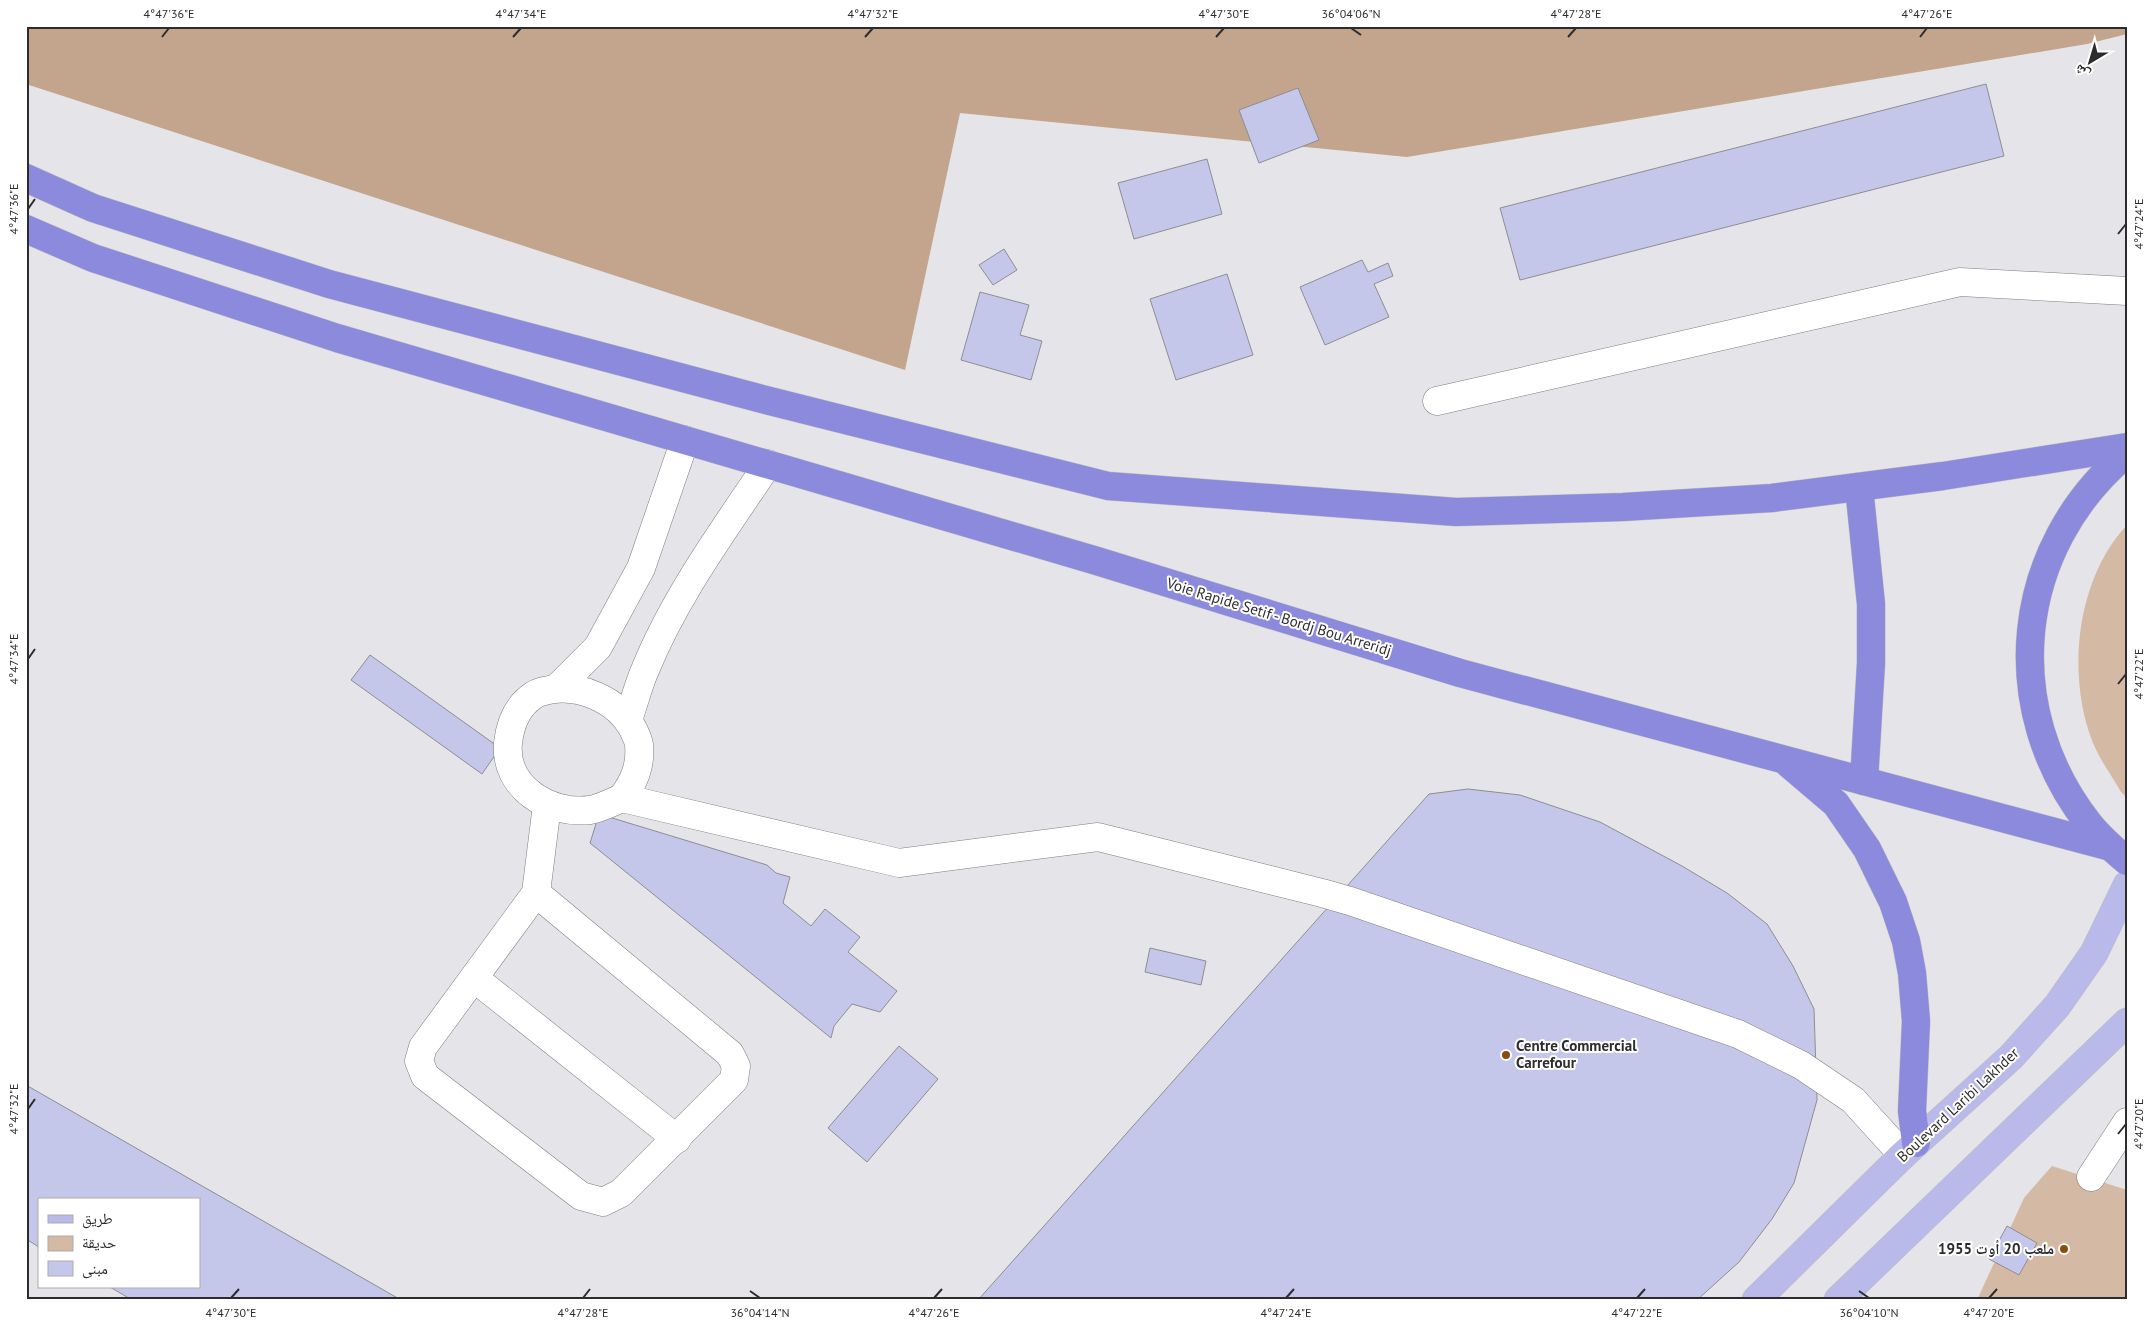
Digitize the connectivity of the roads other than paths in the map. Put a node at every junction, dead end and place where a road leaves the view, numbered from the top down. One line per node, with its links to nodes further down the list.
1 (26, 178): 9 (highway)
2 (26, 229): 5 (highway, Voie Rapide Setif - Bordj Bou Arreridj)
3 (2127, 291): 4 (street)
4 (1437, 401)
5 (685, 440): 8 (highway, Voie Rapide Setif - Bordj Bou Arreridj); 10 (street)
6 (2127, 447): 9 (highway)
7 (2127, 453): 16 (highway)
8 (768, 464): 11 (street); 12 (highway, Voie Rapide Setif - Bordj Bou Arreridj)
9 (1859, 487): 13 (highway)
10 (558, 687): 11 (street); 15 (street)
11 (628, 720): 14 (street)
12 (1784, 760): 13 (highway, Voie Rapide Setif - Bordj Bou Arreridj); 23 (highway)
13 (1864, 781): 16 (highway, Voie Rapide Setif - Bordj Bou Arreridj)
14 (622, 798): 15 (street); 23 (street)
15 (547, 805): 18 (street)
16 (2119, 854)
17 (2127, 885): 23 (main road, Boulevard Laribi Lakhder)
18 (536, 893): 19 (street); 22 (street)
19 (474, 978): 22 (street); 22 (street)
20 (2127, 1022): 26 (main road)
21 (2127, 1122): 24 (street)
22 (677, 1139)
23 (1910, 1149): 25 (main road, Boulevard Laribi Lakhder)
24 (2090, 1177)
25 (1756, 1300)
26 (1838, 1300)

